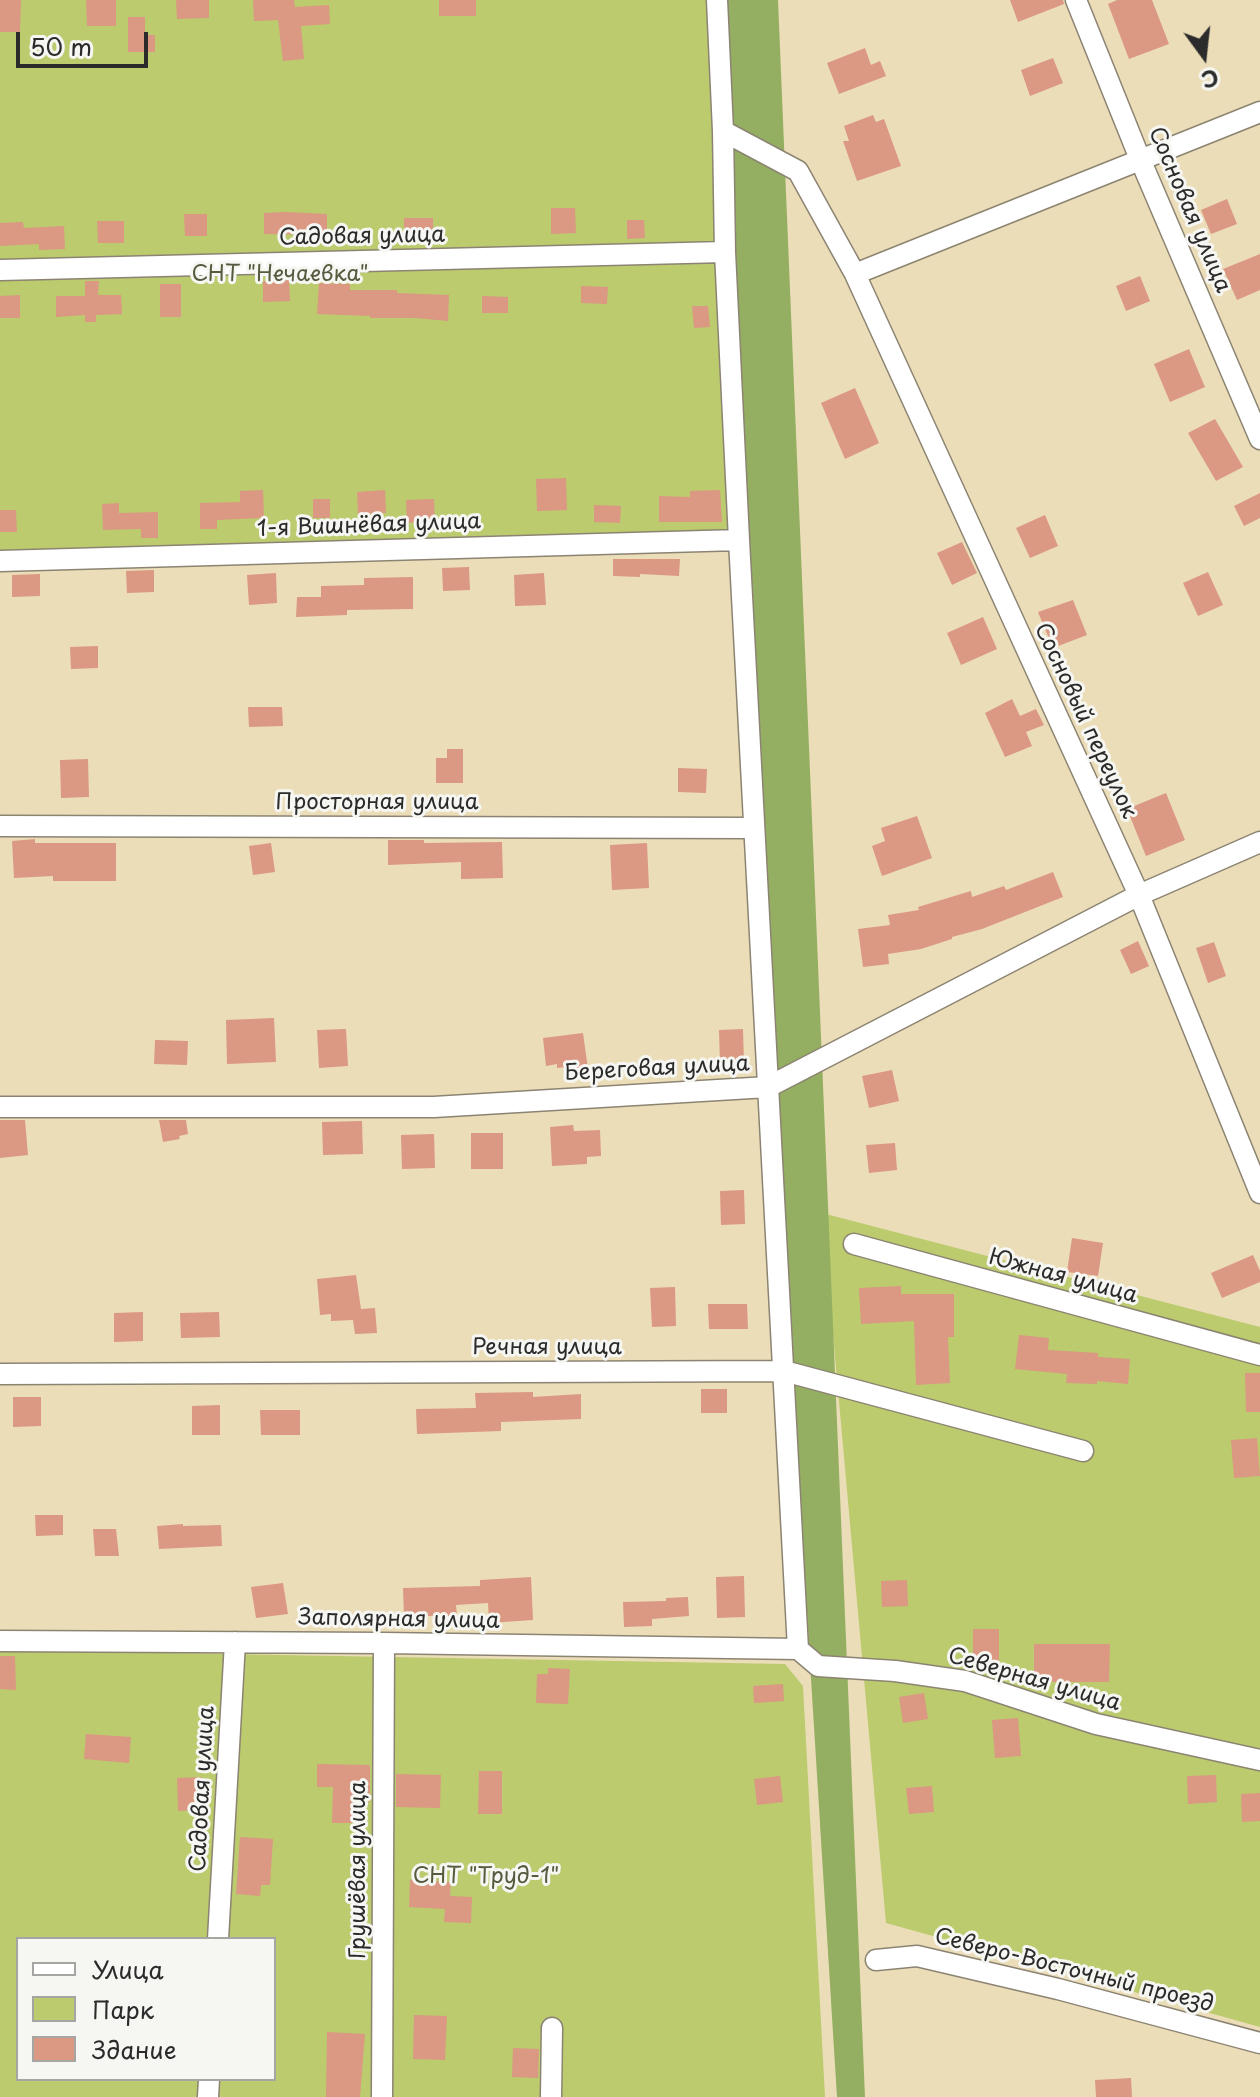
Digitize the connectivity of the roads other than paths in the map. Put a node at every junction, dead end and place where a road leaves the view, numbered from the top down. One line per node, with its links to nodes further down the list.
1 (717, 0): 4 (street)
2 (1076, 0): 5 (street, Сосновая улица)
3 (1260, 112): 5 (street)
4 (723, 131): 6 (street); 8 (street, Сосновый переулок)
5 (1140, 159): 8 (street); 9 (street, Сосновая улица)
6 (725, 252): 7 (street, Садовая улица); 10 (street)
7 (0, 270)
8 (855, 274): 15 (street, Сосновый переулок)
9 (1260, 439)
10 (739, 540): 11 (street, 1-я Вишнёвая улица); 13 (street)
11 (0, 561)
12 (0, 826): 13 (street, Просторная улица)
13 (753, 828): 16 (street)
14 (1260, 842): 15 (street, Береговая улица)
15 (1139, 895): 16 (street, Береговая улица); 18 (street, Сосновый переулок)
16 (768, 1087): 17 (street, Береговая улица); 21 (street)
17 (0, 1107)
18 (1260, 1193)
19 (854, 1244): 20 (street, Южная улица)
20 (1260, 1355)
21 (784, 1371): 22 (street, Речная улица); 23 (street, Речная улица); 27 (street)
22 (0, 1374)
23 (1083, 1451)
24 (0, 1641): 25 (street, Заполярная улица)
25 (235, 1642): 26 (street, Заполярная улица); 29 (street, Садовая улица)
26 (384, 1643): 27 (street, Заполярная улица); 33 (street, Грушёвая улица)
27 (798, 1649): 28 (street, Северная улица)
28 (1260, 1760)
29 (218, 1937)
30 (876, 1960): 32 (street, Северо-Восточный проезд)
31 (552, 2028): 34 (street)
32 (1260, 2043)
33 (382, 2097)
34 (551, 2097)

